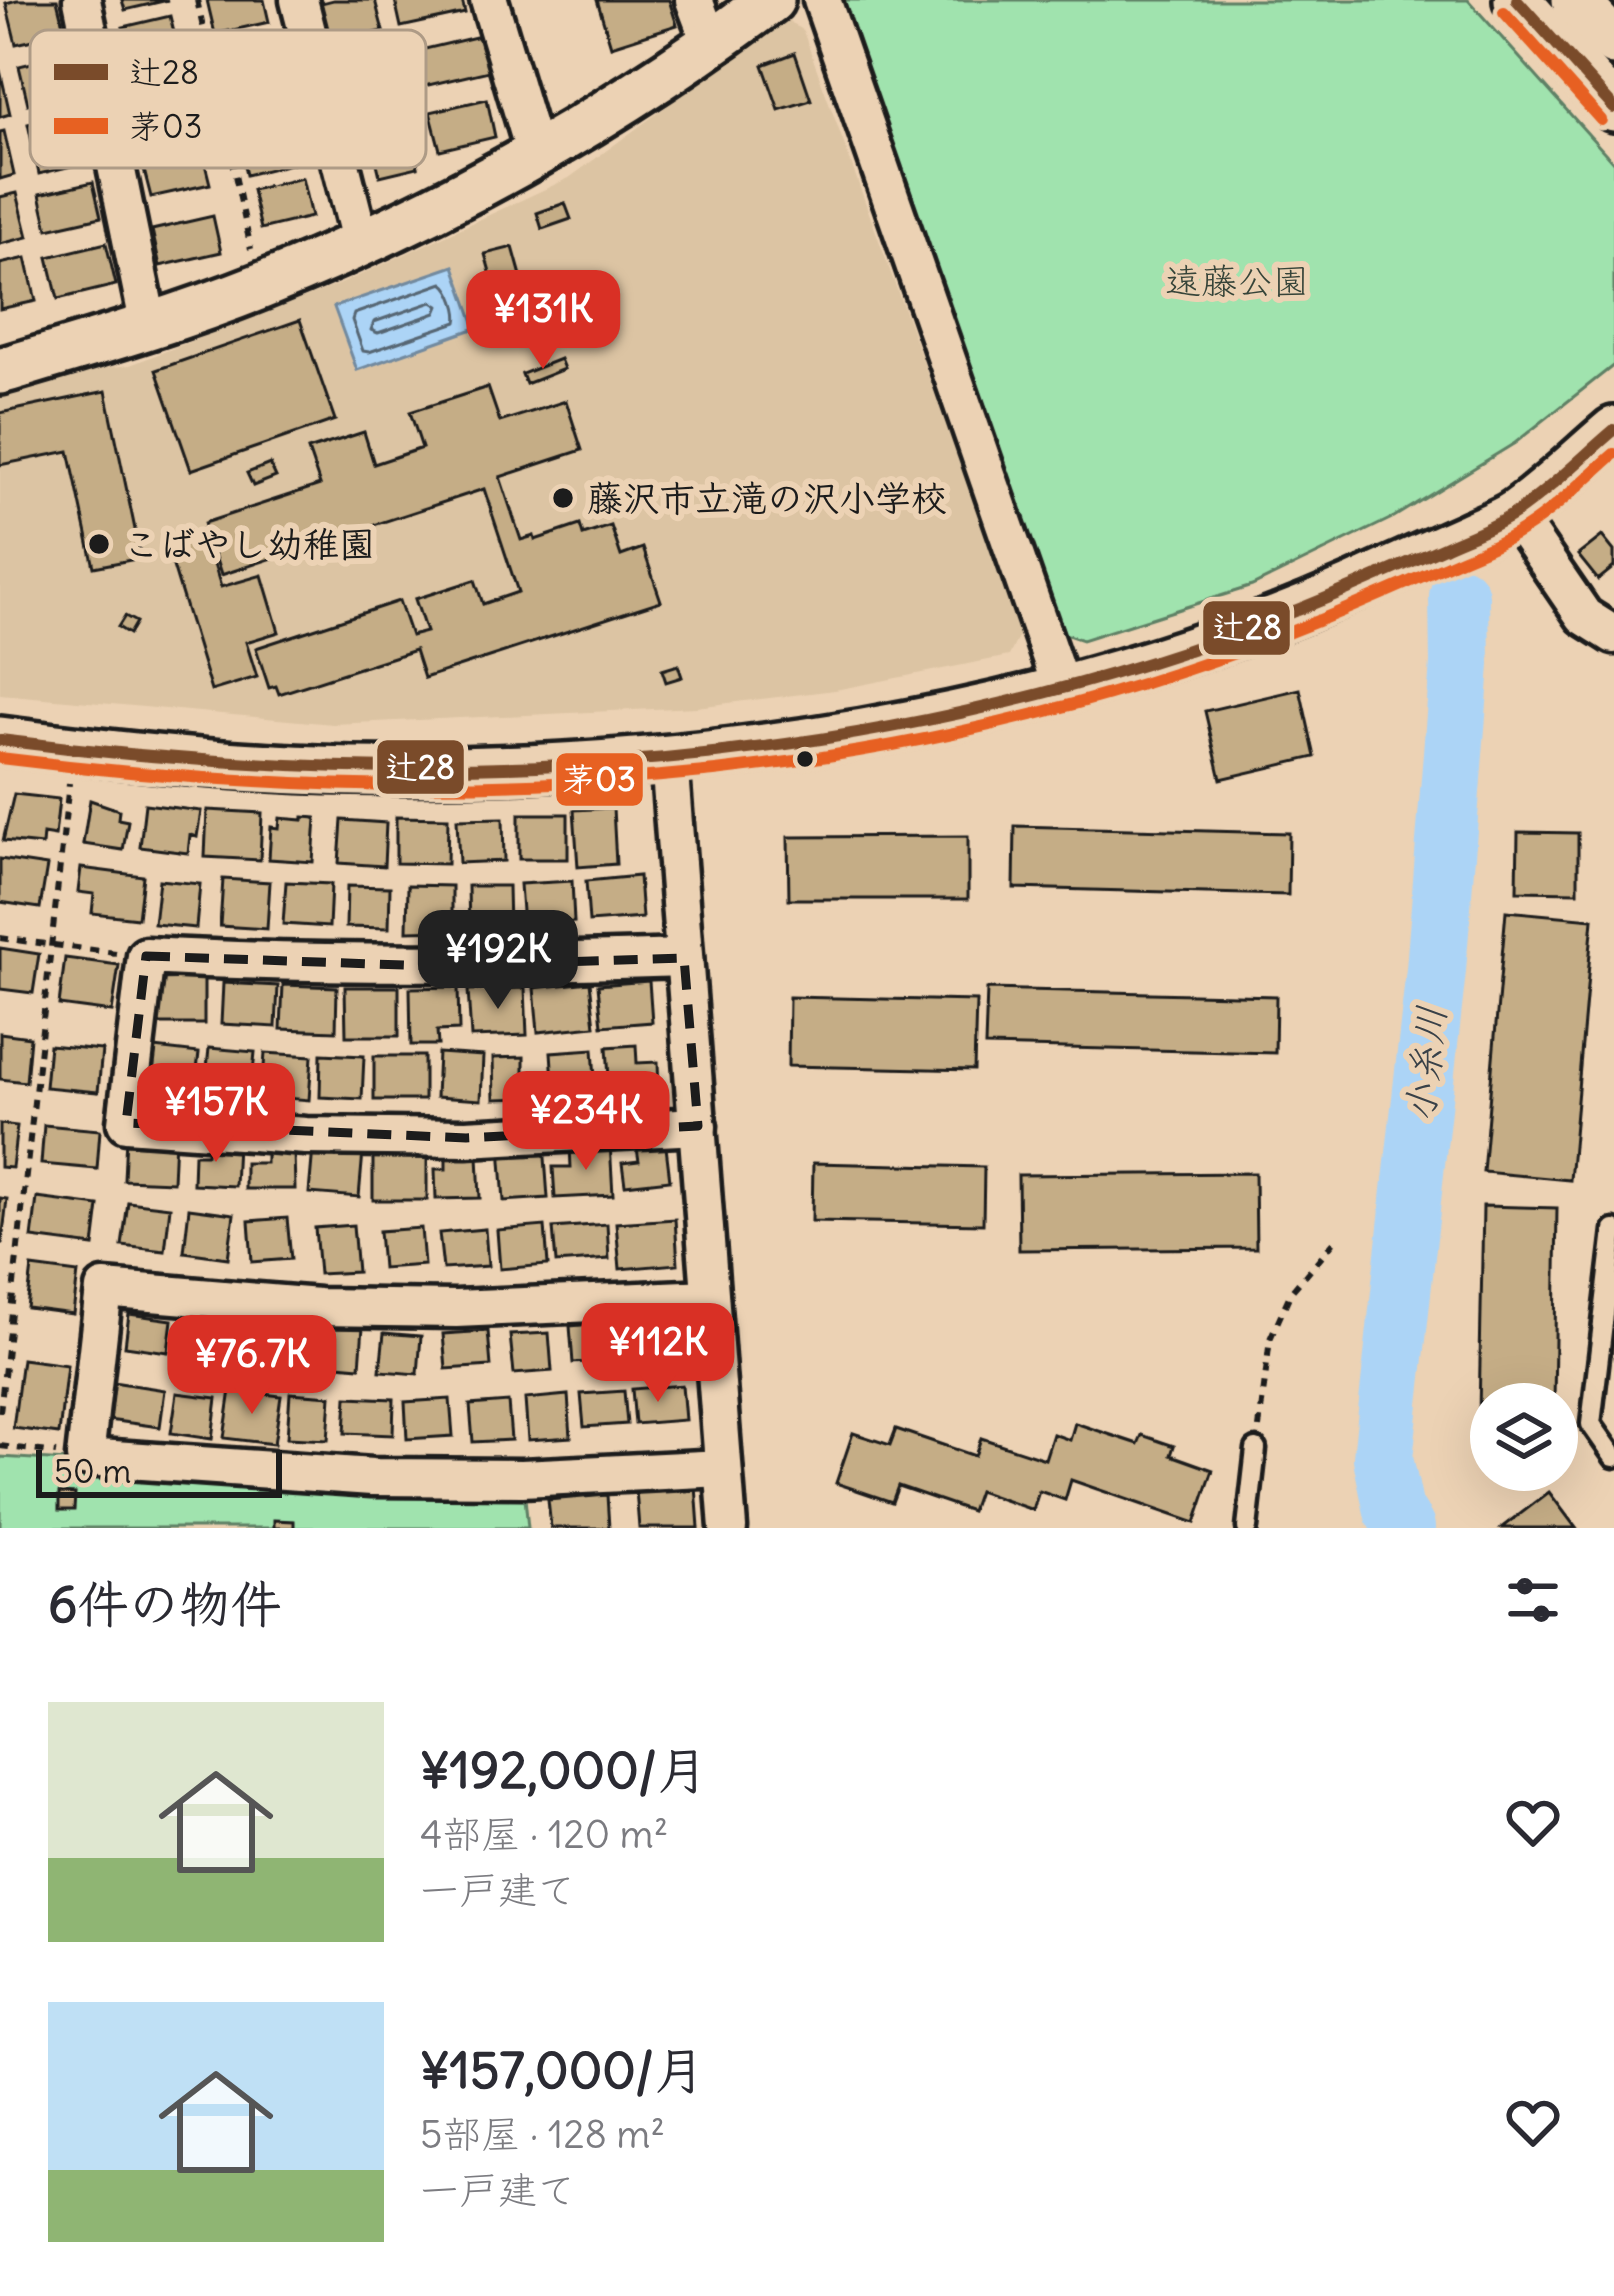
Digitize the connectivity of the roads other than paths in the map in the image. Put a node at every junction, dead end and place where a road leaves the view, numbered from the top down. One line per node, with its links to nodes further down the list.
1 (82, 0): 9 (street)
2 (298, 0): 10 (street)
3 (489, 0): 14 (street)
4 (694, 0): 12 (street)
5 (771, 0): 12 (street)
6 (822, 0): 23 (street)
7 (1516, 0): 13 (street)
8 (1575, 0): 11 (street)
9 (88, 30)
10 (306, 30)
11 (1614, 42)
12 (710, 45): 14 (street)
13 (1614, 107)
14 (536, 154): 17 (street)
15 (116, 168): 18 (street)
16 (341, 168): 17 (street)
17 (361, 244): 18 (street)
18 (149, 327): 19 (street)
19 (0, 371)
20 (1614, 430): 21 (street)
21 (1515, 514): 22 (street); 23 (street)
22 (1614, 635)
23 (1060, 687): 25 (street)
24 (0, 740): 25 (street)
25 (669, 759): 26 (street)
26 (684, 958): 27 (street); 27 (street)
27 (698, 1126): 29 (street)
28 (1614, 1230): 31 (lane)
29 (710, 1298): 32 (street); 32 (street)
30 (1256, 1449): 34 (lane)
31 (1614, 1457)
32 (723, 1468): 33 (street)
33 (728, 1528)
34 (1247, 1528)

